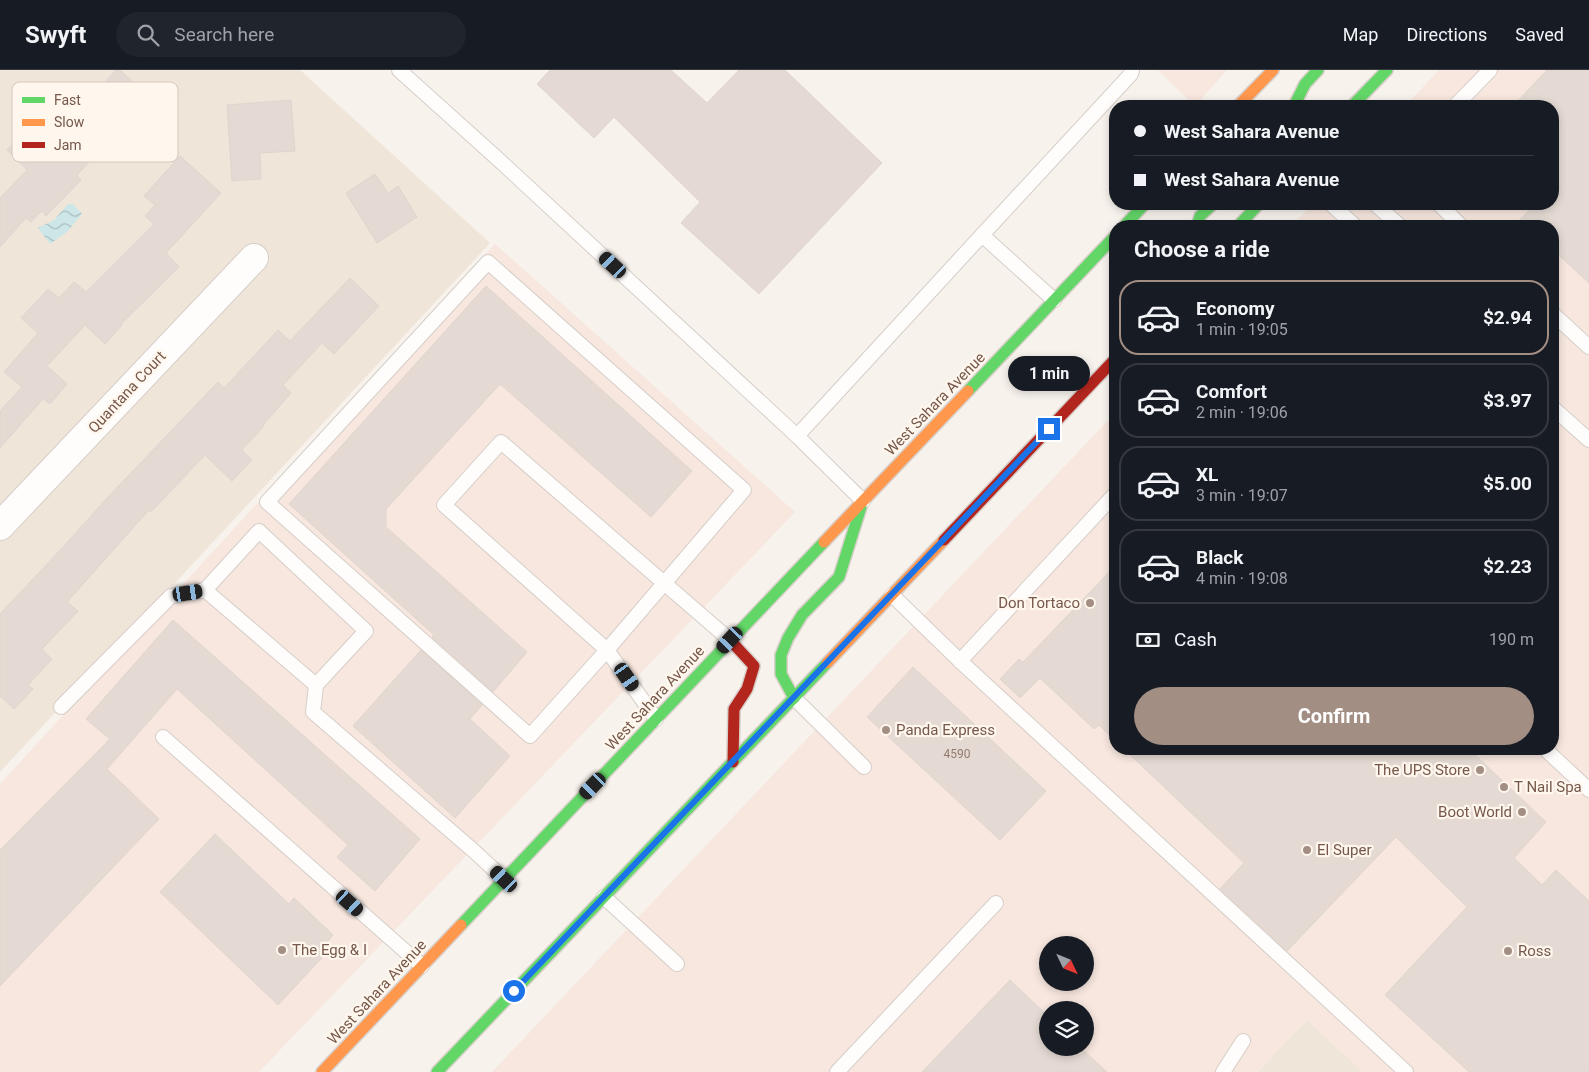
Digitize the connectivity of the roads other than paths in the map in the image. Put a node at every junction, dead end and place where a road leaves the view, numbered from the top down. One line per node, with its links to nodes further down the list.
1 (399, 70): 33 (lane)
2 (1132, 70): 25 (lane)
3 (1273, 70): 7 (main road)
4 (1318, 70): 10 (main road)
5 (1387, 70): 11 (main road)
6 (1490, 70): 12 (lane)
7 (1252, 92): 8 (main road); 9 (main road)
8 (1244, 100)
9 (1254, 100)
10 (1297, 100)
11 (1358, 100)
12 (1461, 100)
13 (1140, 210): 19 (main road)
14 (1206, 210): 20 (main road)
15 (1253, 210): 21 (main road)
16 (1338, 210): 22 (lane)
17 (1383, 210): 23 (lane)
18 (1445, 210): 24 (lane)
19 (1130, 220)
20 (1199, 220)
21 (1244, 220)
22 (1348, 220)
23 (1393, 220)
24 (1454, 220)
25 (982, 235): 28 (lane); 33 (lane)
26 (1109, 242): 28 (main road, West Sahara Avenue)
27 (254, 258): 37 (street, Quantana Court)
28 (1054, 300): 36 (main road, West Sahara Avenue)
29 (1559, 319): 30 (lane)
30 (1589, 347)
31 (1109, 366): 40 (main road)
32 (1559, 413): 34 (lane)
33 (797, 436): 36 (lane)
34 (1589, 440)
35 (1109, 500): 43 (lane)
36 (863, 501): 41 (main road, West Sahara Avenue); 45 (main road)
37 (0, 526)
38 (664, 582): 41 (lane); 42 (lane); 42 (lane); 42 (lane)
39 (205, 590): 44 (lane); 44 (lane); 46 (lane)
40 (892, 595): 43 (lane); 45 (main road)
41 (730, 640): 47 (main road, West Sahara Avenue); 50 (main road)
42 (607, 650): 47 (lane)
43 (960, 661): 63 (lane)
44 (316, 685): 53 (lane)
45 (794, 698): 50 (main road); 51 (lane)
46 (61, 707)
47 (656, 719): 53 (main road, West Sahara Avenue)
48 (163, 737): 57 (lane)
49 (1551, 755): 52 (lane)
50 (733, 762): 54 (main road)
51 (864, 767)
52 (1589, 790)
53 (504, 879): 57 (main road, West Sahara Avenue)
54 (604, 897): 56 (lane); 60 (main road)
55 (996, 903): 61 (lane)
56 (677, 964)
57 (422, 966): 59 (main road, West Sahara Avenue)
58 (1243, 1041): 62 (lane)
59 (322, 1072)
60 (437, 1072)
61 (837, 1072)
62 (1222, 1072)
63 (1406, 1072)

